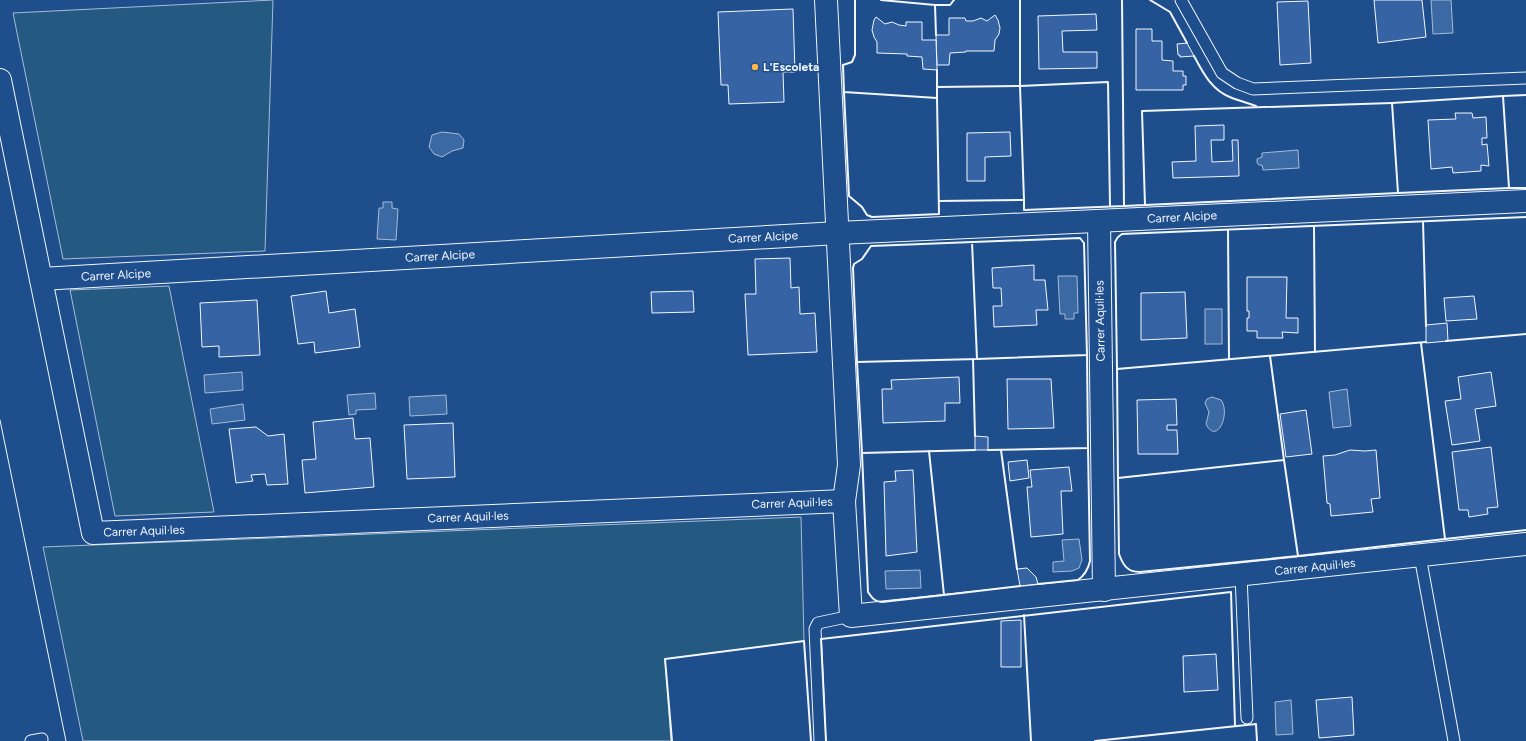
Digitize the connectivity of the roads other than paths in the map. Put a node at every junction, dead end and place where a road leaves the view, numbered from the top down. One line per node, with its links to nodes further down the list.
1 (826, 0): 7 (street)
2 (1181, 0): 3 (lane)
3 (1526, 78)
4 (0, 80): 8 (street)
5 (1526, 201): 6 (street, Carrer Alcipe)
6 (1099, 221): 7 (street, Carrer Alcipe); 13 (street, Carrer Aquil·les)
7 (838, 233): 8 (street, Carrer Alcipe); 9 (street, Carrer Aquil·les)
8 (41, 279): 9 (street, Carrer Aquil·les)
9 (844, 501): 14 (street, Carrer Aquil·les)
10 (1526, 544): 11 (street, Carrer Aquil·les)
11 (1420, 556): 12 (street, Carrer Aquil·les); 19 (lane)
12 (1241, 575): 13 (street, Carrer Aquil·les); 15 (lane)
13 (1104, 590): 14 (street, Carrer Aquil·les)
14 (851, 616): 18 (lane)
15 (1247, 718)
16 (42, 739): 17 (lane)
17 (31, 741)
18 (820, 741)
19 (1454, 741)

